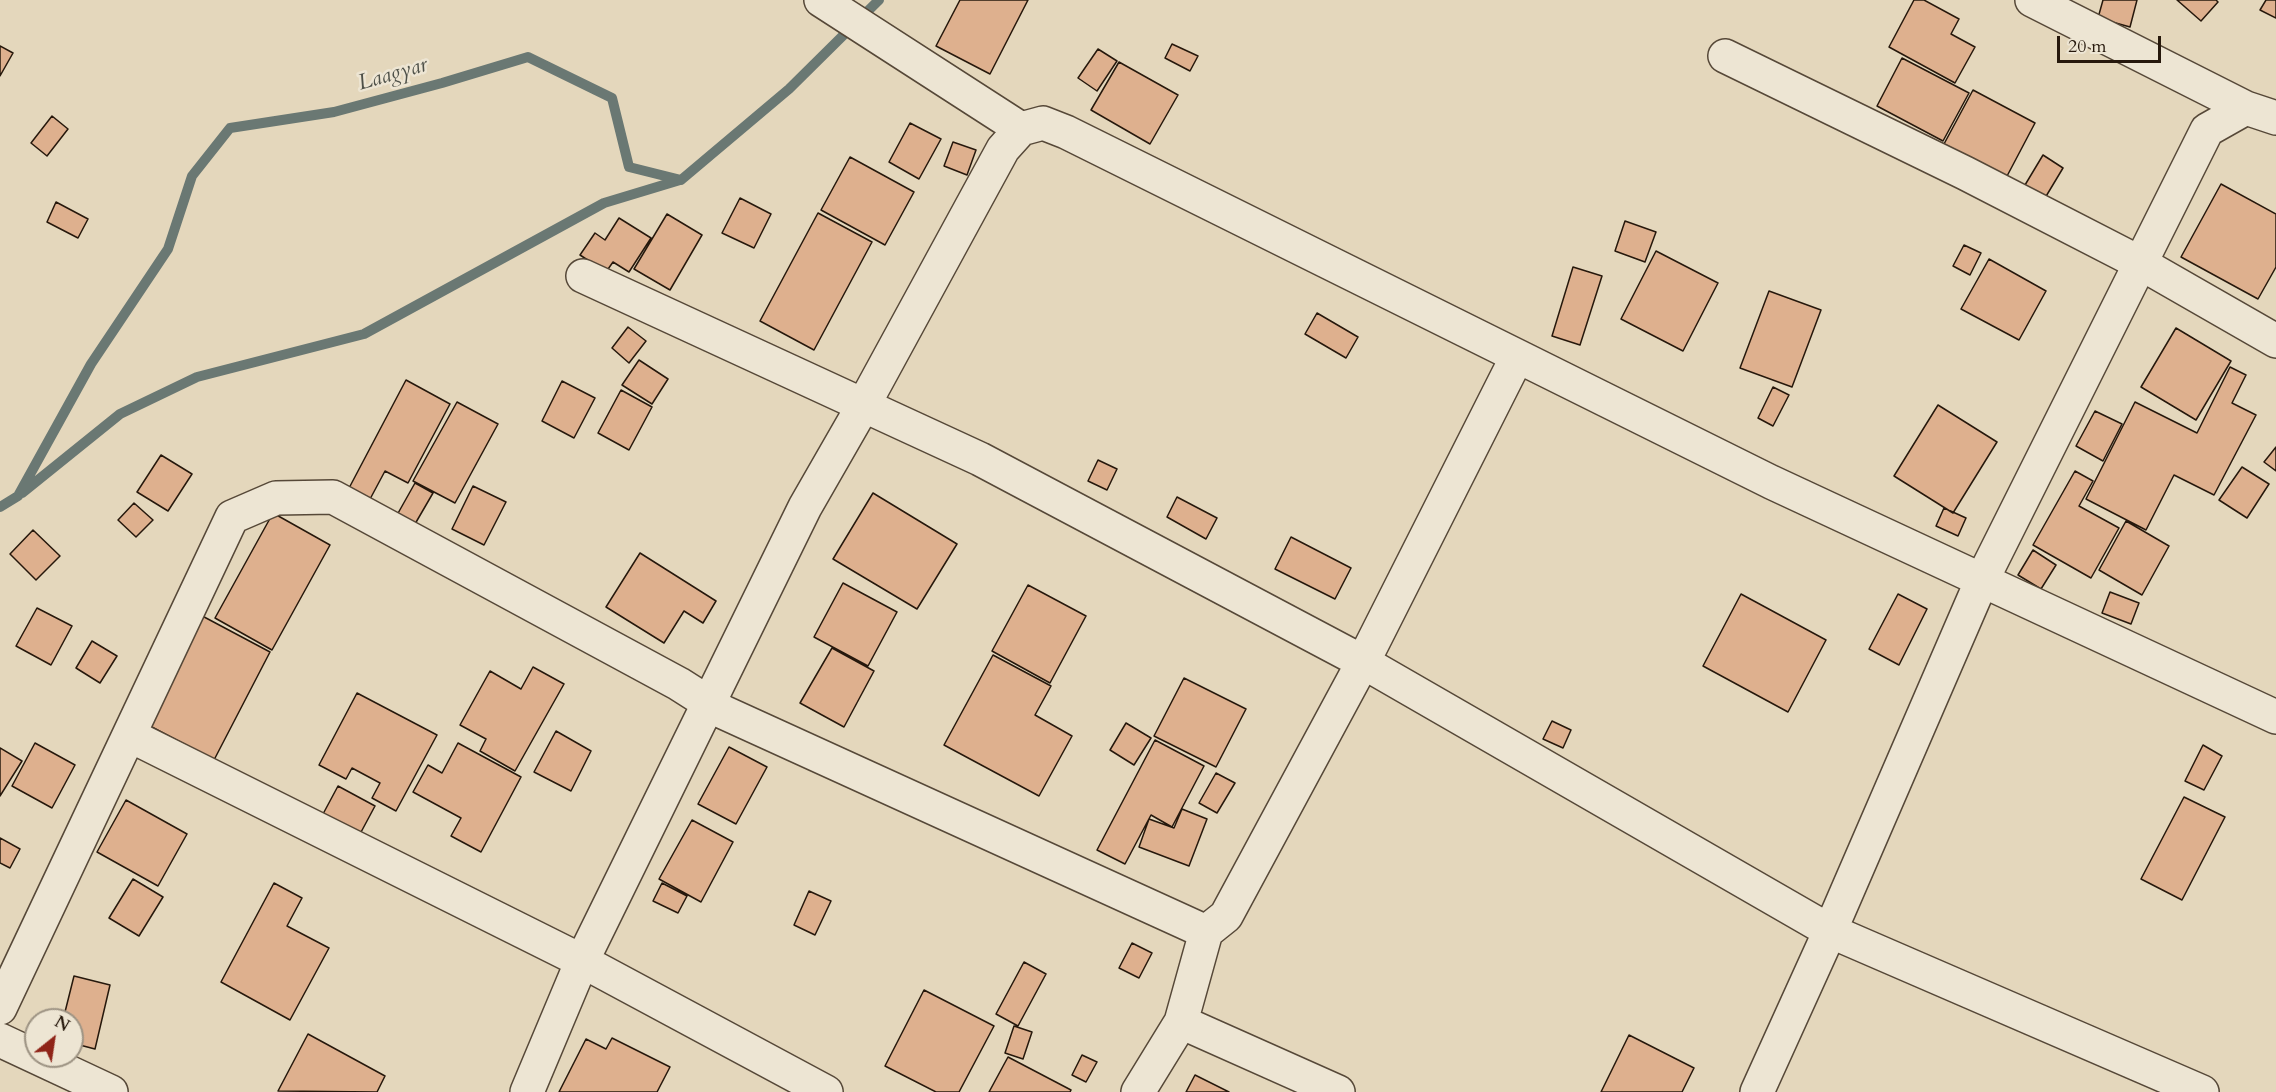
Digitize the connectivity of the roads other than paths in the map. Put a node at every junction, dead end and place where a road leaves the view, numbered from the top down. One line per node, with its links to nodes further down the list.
1 (821, 0): 5 (street)
2 (2032, 0): 4 (street)
3 (1725, 56): 6 (street)
4 (2261, 113): 6 (street)
5 (1021, 129): 9 (street); 10 (street)
6 (2140, 263): 8 (street); 11 (street)
7 (583, 276): 10 (street)
8 (2276, 341)
9 (1517, 357): 11 (street); 12 (street)
10 (863, 406): 12 (street); 13 (street)
11 (1982, 580): 14 (street); 16 (street)
12 (1362, 662): 16 (street); 17 (street)
13 (709, 704): 15 (street); 17 (street); 18 (street)
14 (2276, 717)
15 (129, 735): 18 (street); 19 (street)
16 (1830, 931): 27 (street); 28 (street)
17 (1206, 932): 20 (street)
18 (582, 961): 23 (street); 24 (street)
19 (0, 1008)
20 (1181, 1022): 25 (street); 26 (street)
21 (0, 1040): 22 (street)
22 (111, 1092)
23 (527, 1092)
24 (826, 1092)
25 (1138, 1092)
26 (1338, 1092)
27 (1757, 1092)
28 (2202, 1092)

